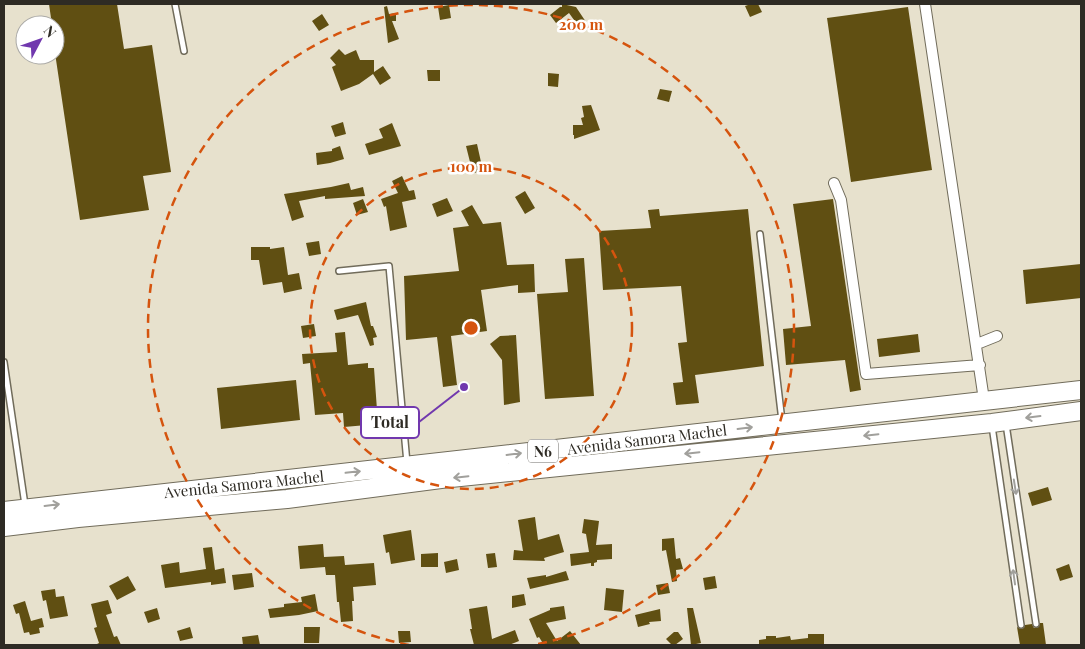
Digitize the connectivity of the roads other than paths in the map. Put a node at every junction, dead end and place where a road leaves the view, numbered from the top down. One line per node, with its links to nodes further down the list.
1 (175, 4): 3 (lane)
2 (925, 4): 8 (street)
3 (184, 52)
4 (834, 183): 10 (street)
5 (760, 234): 15 (lane)
6 (339, 271): 16 (lane)
7 (997, 336): 8 (street)
8 (977, 344): 10 (street)
9 (4, 362): 17 (lane)
10 (980, 365): 12 (street)
11 (1081, 390): 12 (highway, Avenida Samora Machel / N6)
12 (984, 400): 15 (highway, Avenida Samora Machel / N6)
13 (1081, 411): 14 (highway, Avenida Samora Machel / N6, one-way to 14)
14 (999, 422): 19 (highway, Avenida Samora Machel / N6, one-way to 19); 20 (lane, one-way to 20); 21 (lane, one-way to 14)
15 (782, 424): 16 (highway, Avenida Samora Machel / N6, one-way to 15)
16 (407, 466): 17 (highway, Avenida Samora Machel / N6, one-way to 16)
17 (26, 508): 18 (highway, Avenida Samora Machel / N6)
18 (4, 511)
19 (4, 527)
20 (1036, 624)
21 (1021, 626)

